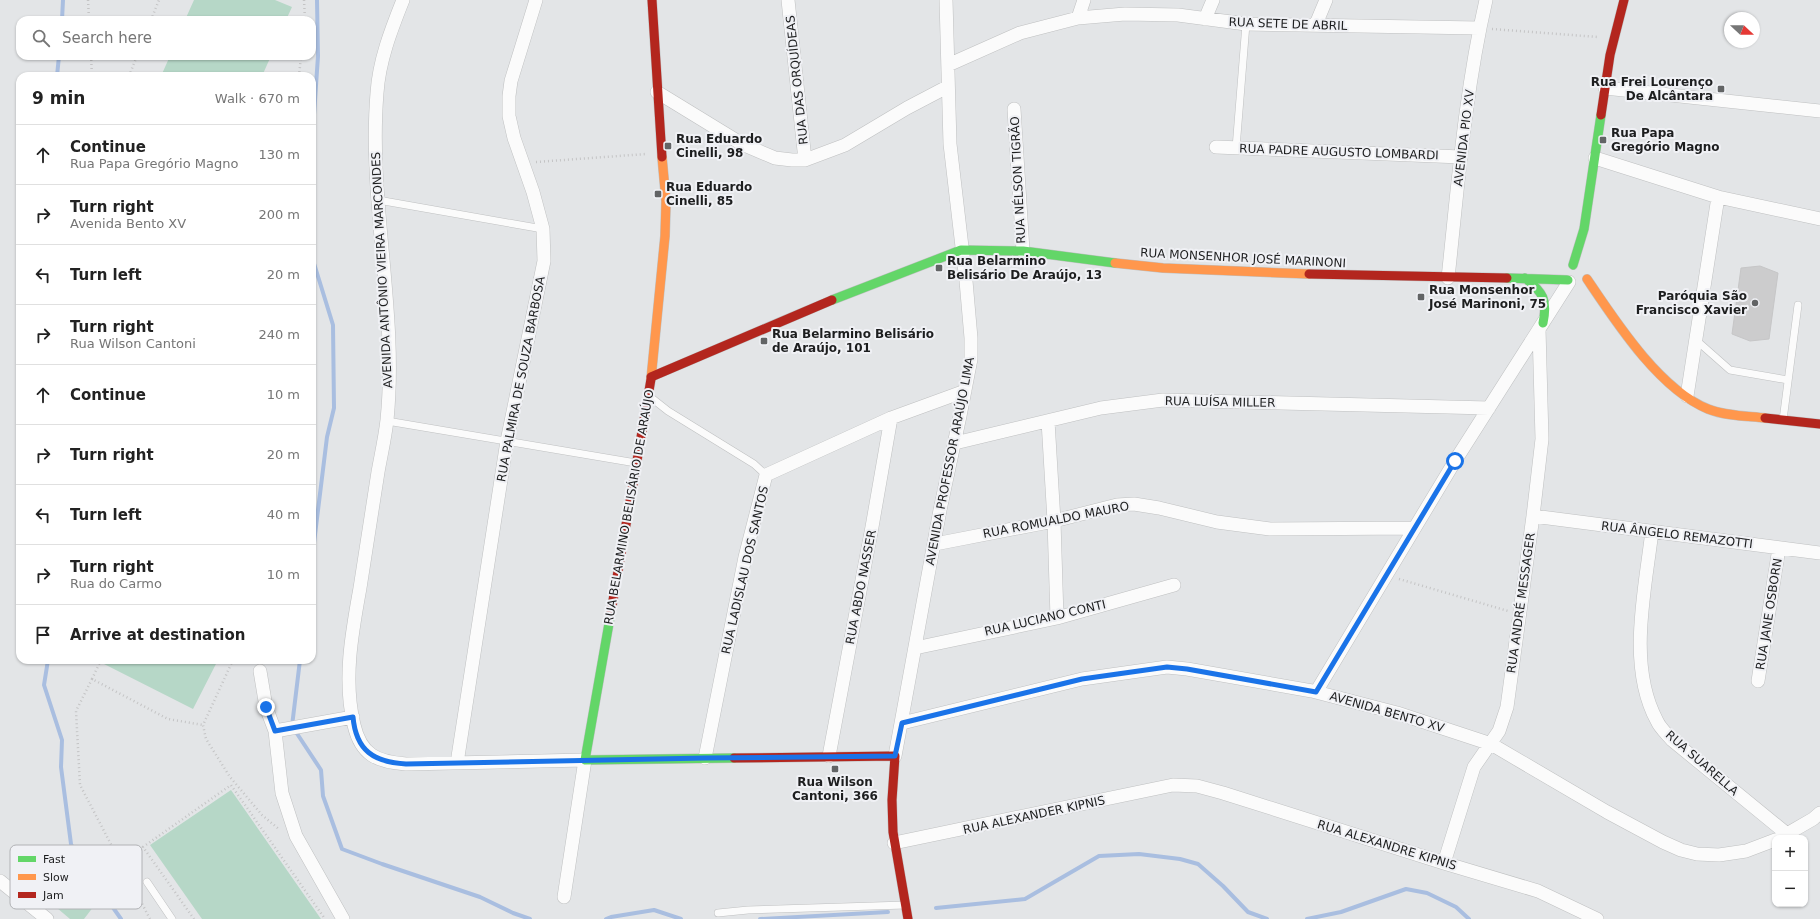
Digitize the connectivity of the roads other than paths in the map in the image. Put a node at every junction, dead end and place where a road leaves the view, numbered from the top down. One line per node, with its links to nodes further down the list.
1 (403, 0): 28 (street, AVENIDA ANTÔNIO VIEIRA MARCONDES)
2 (536, 0): 30 (street, RUA PALMIRA DE SOUZA BARBOSA)
3 (652, 0): 19 (street)
4 (788, 0): 26 (street, RUA DAS ORQUÍDEAS)
5 (946, 0): 16 (street, AVENIDA PROFESSOR ARAÚJO LIMA)
6 (1084, 0): 11 (street)
7 (1213, 0): 12 (street)
8 (1326, 0): 14 (street)
9 (1486, 0): 15 (street, AVENIDA PIO XV)
10 (1624, 0): 18 (street)
11 (1078, 18): 12 (street, RUA SETE DE ABRIL); 16 (street, RUA SETE DE ABRIL)
12 (1205, 19): 13 (street, RUA SETE DE ABRIL)
13 (1246, 24): 14 (street, RUA SETE DE ABRIL); 23 (lane)
14 (1316, 24): 15 (street, RUA SETE DE ABRIL)
15 (1479, 28): 24 (street, AVENIDA PIO XV)
16 (948, 65): 17 (street, AVENIDA PROFESSOR ARAÚJO LIMA)
17 (947, 87): 26 (street); 32 (street, AVENIDA PROFESSOR ARAÚJO LIMA)
18 (1605, 88): 21 (street); 25 (street)
19 (657, 92): 26 (street); 41 (street)
20 (1014, 109): 33 (street, RUA NÉLSON TIGRÃO)
21 (1820, 111)
22 (1216, 147): 23 (street, RUA PADRE AUGUSTO LOMBARDI)
23 (1236, 148): 24 (street, RUA PADRE AUGUSTO LOMBARDI)
24 (1461, 157): 35 (street, AVENIDA PIO XV)
25 (1595, 158): 27 (street); 31 (street)
26 (805, 160)
27 (1718, 197): 29 (street); 40 (street)
28 (378, 200): 30 (lane); 49 (street, AVENIDA ANTÔNIO VIEIRA MARCONDES)
29 (1820, 219)
30 (543, 229): 52 (street, RUA PALMIRA DE SOUZA BARBOSA)
31 (1584, 229): 34 (street); 37 (street)
32 (961, 250): 33 (street, RUA MONSENHOR JOSÉ MARINONI); 41 (street, RUA BELARMINO BELISÁRIO DE ARAÚJO); 43 (street, AVENIDA PROFESSOR ARAÚJO LIMA)
33 (1023, 251): 35 (street, RUA MONSENHOR JOSÉ MARINONI)
34 (1585, 267): 37 (street); 37 (street, RUA MONSENHOR JOSÉ MARINONI)
35 (1448, 278): 36 (street, RUA MONSENHOR JOSÉ MARINONI)
36 (1525, 278): 37 (street, RUA MONSENHOR JOSÉ MARINONI); 39 (street)
37 (1574, 278): 39 (street); 45 (street)
38 (1798, 305): 42 (lane)
39 (1544, 321): 46 (street); 56 (street, RUA ANDRÉ MESSAGER)
40 (1696, 340): 42 (lane); 45 (street)
41 (652, 376): 44 (street, RUA BELARMINO BELISÁRIO DE ARAÚJO)
42 (1788, 380): 48 (lane)
43 (965, 391): 47 (street, RUA LADISLAU DOS SANTOS); 53 (street, AVENIDA PROFESSOR ARAÚJO LIMA)
44 (648, 396): 54 (street, RUA BELARMINO BELISÁRIO DE ARAÚJO); 55 (lane)
45 (1686, 396): 48 (street)
46 (1489, 408): 50 (street, RUA LUÍSA MILLER); 58 (street)
47 (890, 418): 55 (street, RUA LADISLAU DOS SANTOS); 73 (street, RUA ABDO NASSER)
48 (1783, 420): 51 (street)
49 (387, 421): 52 (lane); 69 (street, AVENIDA ANTÔNIO VIEIRA MARCONDES)
50 (1048, 421): 53 (street, RUA LUÍSA MILLER); 57 (street)
51 (1820, 424)
52 (507, 441): 54 (lane); 77 (street, RUA PALMIRA DE SOUZA BARBOSA)
53 (955, 443): 60 (street, AVENIDA PROFESSOR ARAÚJO LIMA)
54 (638, 464): 76 (street, RUA BELARMINO BELISÁRIO DE ARAÚJO)
55 (766, 475): 75 (street, RUA LADISLAU DOS SANTOS)
56 (1534, 516): 59 (street, RUA ÂNGELO REMAZOTTI); 72 (street, RUA ANDRÉ MESSAGER)
57 (1054, 521): 58 (street, RUA ROMUALDO MAURO); 60 (street, RUA ROMUALDO MAURO); 64 (street)
58 (1414, 528): 68 (street)
59 (1652, 531): 61 (street, RUA ÂNGELO REMAZOTTI); 80 (street, RUA SUARELLA)
60 (935, 544): 65 (street, AVENIDA PROFESSOR ARAÚJO LIMA)
61 (1779, 548): 62 (street, RUA ÂNGELO REMAZOTTI); 67 (street, RUA JANE OSBORN)
62 (1820, 553)
63 (1174, 585): 64 (street, RUA LUCIANO CONTI)
64 (1056, 618): 65 (street, RUA LUCIANO CONTI)
65 (915, 648): 70 (street, AVENIDA PROFESSOR ARAÚJO LIMA)
66 (260, 671): 71 (street)
67 (1758, 681)
68 (1316, 692): 70 (street, AVENIDA BENTO XV); 72 (street, AVENIDA BENTO XV)
69 (353, 717): 71 (street); 77 (street, AVENIDA ANTÔNIO VIEIRA MARCONDES)
70 (902, 723): 74 (street, AVENIDA PROFESSOR ARAÚJO LIMA)
71 (275, 731): 94 (street)
72 (1491, 744): 82 (street, AVENIDA BENTO XV); 84 (street, RUA ANDRÉ MESSAGER)
73 (829, 756): 74 (street); 75 (street)
74 (895, 756): 83 (street, AVENIDA PROFESSOR ARAÚJO LIMA)
75 (705, 758): 76 (street)
76 (585, 760): 77 (street, AVENIDA ANTÔNIO VIEIRA MARCONDES); 88 (street, RUA BELARMINO BELISÁRIO DE ARAÚJO)
77 (457, 763)
78 (1173, 785): 83 (street, RUA ALEXANDER KIPNIS); 84 (street, RUA ALEXANDRE KIPNIS)
79 (1820, 813): 81 (street)
80 (1783, 835)
81 (1786, 835)
82 (1772, 841)
83 (894, 844): 89 (street, AVENIDA PROFESSOR ARAÚJO LIMA)
84 (1444, 863): 96 (street, RUA ALEXANDRE KIPNIS)
85 (0, 881): 87 (street)
86 (147, 882): 93 (lane)
87 (10, 889)
88 (564, 897)
89 (907, 905): 91 (lane); 95 (street, AVENIDA PROFESSOR ARAÚJO LIMA)
90 (35, 909): 92 (street)
91 (718, 913)
92 (47, 919)
93 (172, 919)
94 (343, 919)
95 (908, 919)
96 (1597, 919)

